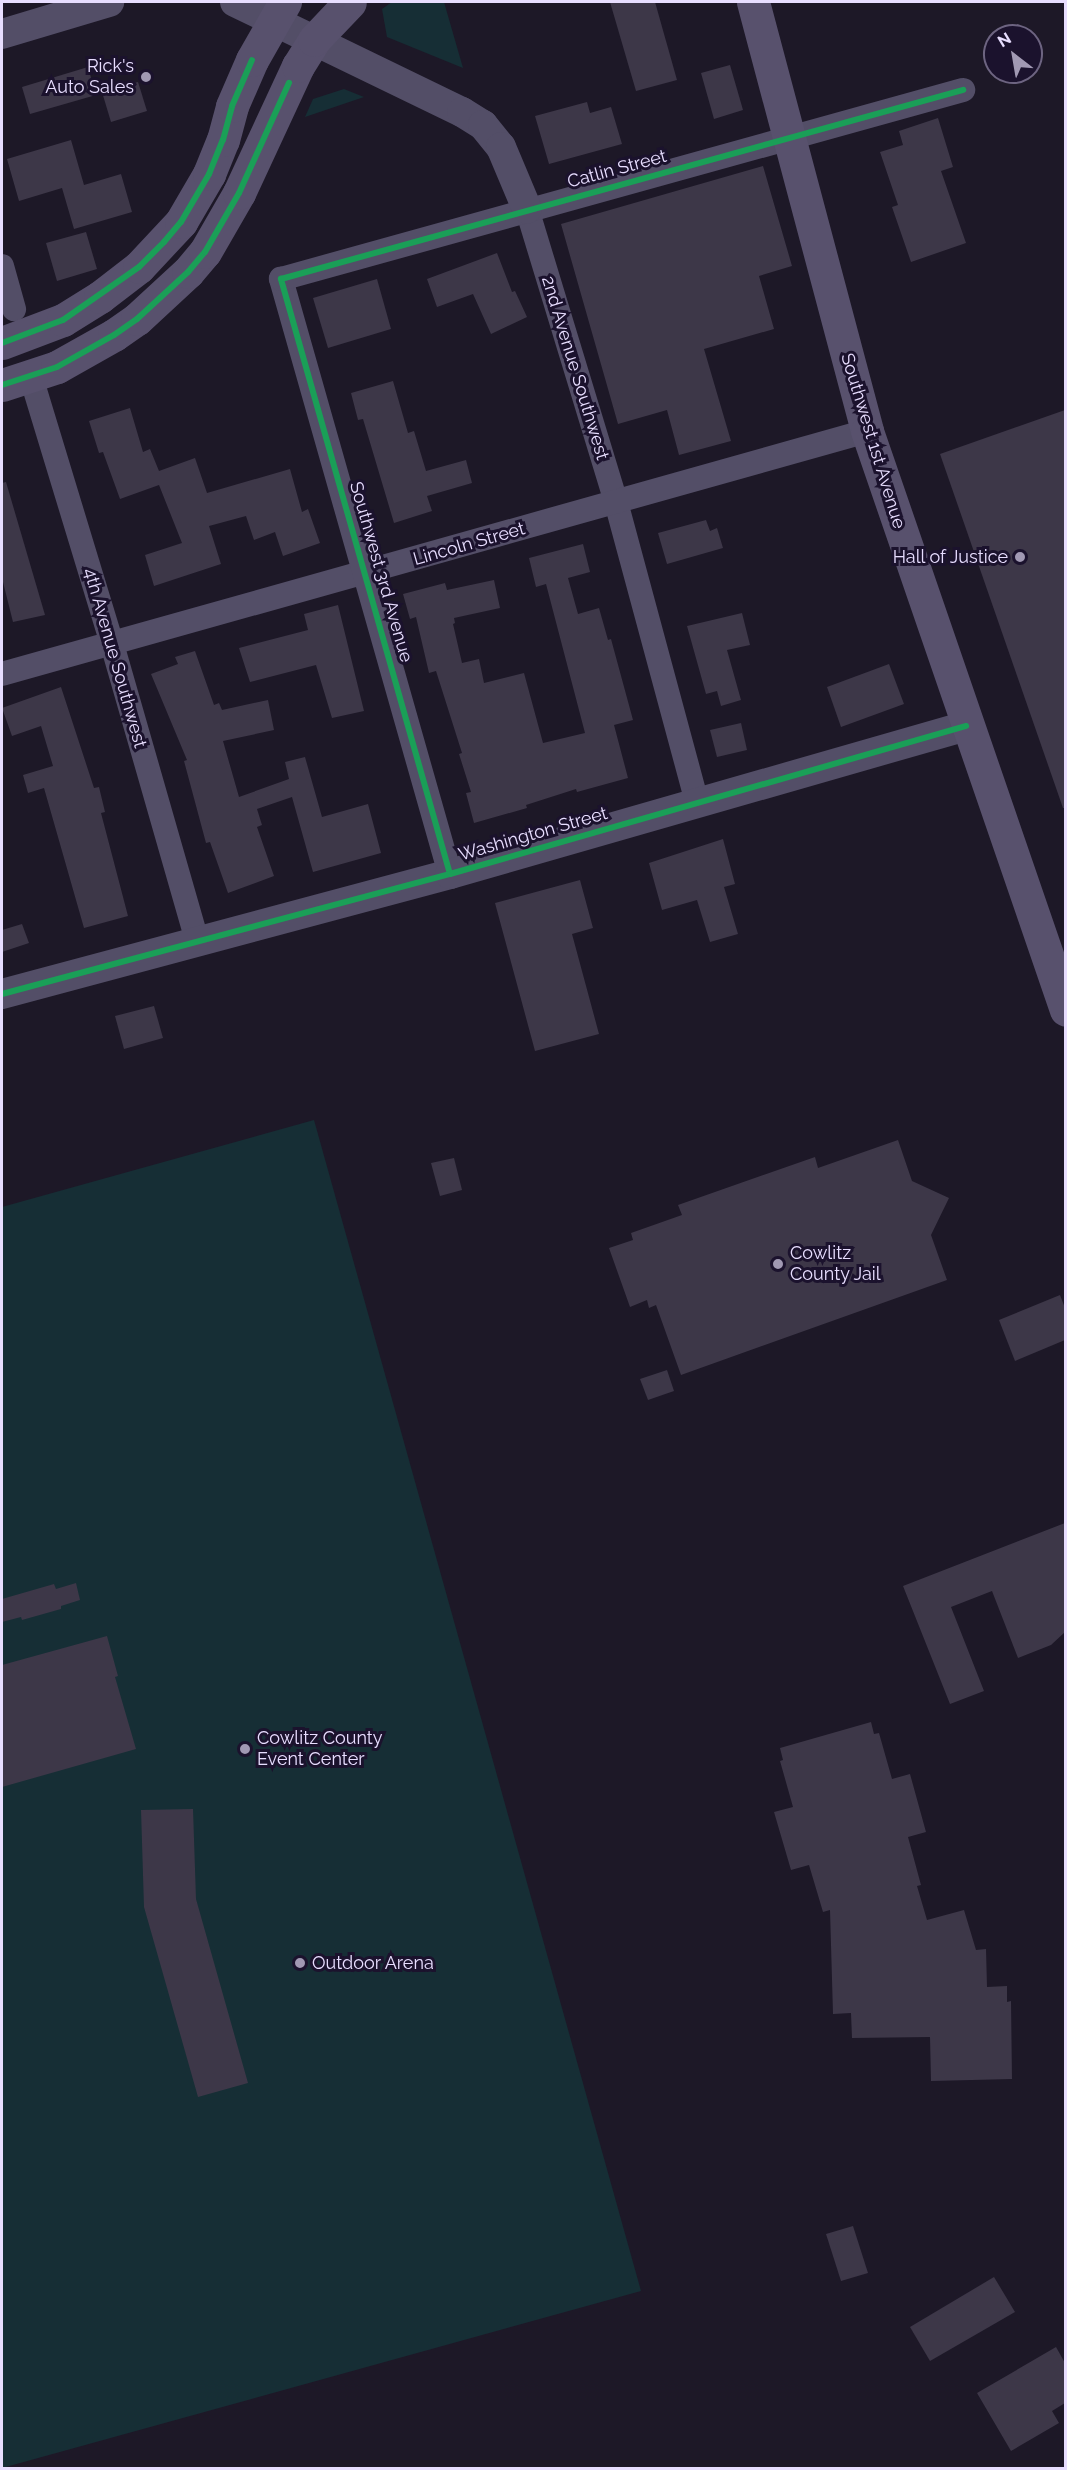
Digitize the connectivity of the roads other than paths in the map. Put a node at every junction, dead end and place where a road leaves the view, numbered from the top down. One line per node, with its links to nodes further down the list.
1 (109, 2): 6 (street)
2 (235, 2): 5 (street, 2nd Avenue Southwest)
3 (350, 2): 7 (main road)
4 (753, 2): 9 (main road, Southwest 1st Avenue)
5 (279, 10): 7 (street, 2nd Avenue Southwest); 14 (main road)
6 (2, 34)
7 (314, 40): 10 (street, 2nd Avenue Southwest); 15 (main road)
8 (963, 90): 9 (street, Catlin Street)
9 (788, 138): 10 (street, Catlin Street); 16 (main road, Southwest 1st Avenue)
10 (527, 209): 12 (street, Catlin Street); 17 (street, 2nd Avenue Southwest)
11 (2, 266): 13 (street)
12 (280, 279): 18 (street, Southwest 3rd Avenue)
13 (14, 309)
14 (2, 343)
15 (16, 381): 19 (street, 4th Avenue Southwest)
16 (867, 431): 17 (street, Lincoln Street); 21 (main road, Southwest 1st Avenue)
17 (616, 502): 18 (street, Lincoln Street); 22 (street, 2nd Avenue Southwest)
18 (366, 574): 19 (street, Lincoln Street); 23 (street, Southwest 3rd Avenue)
19 (112, 644): 20 (street, Lincoln Street); 24 (street, 4th Avenue Southwest)
20 (2, 674)
21 (966, 726): 22 (street, Washington Street); 26 (main road, Southwest 1st Avenue)
22 (697, 802): 23 (street, Washington Street)
23 (450, 874): 24 (street, Washington Street)
24 (196, 940): 25 (street, Washington Street)
25 (2, 994)
26 (1065, 1010)

